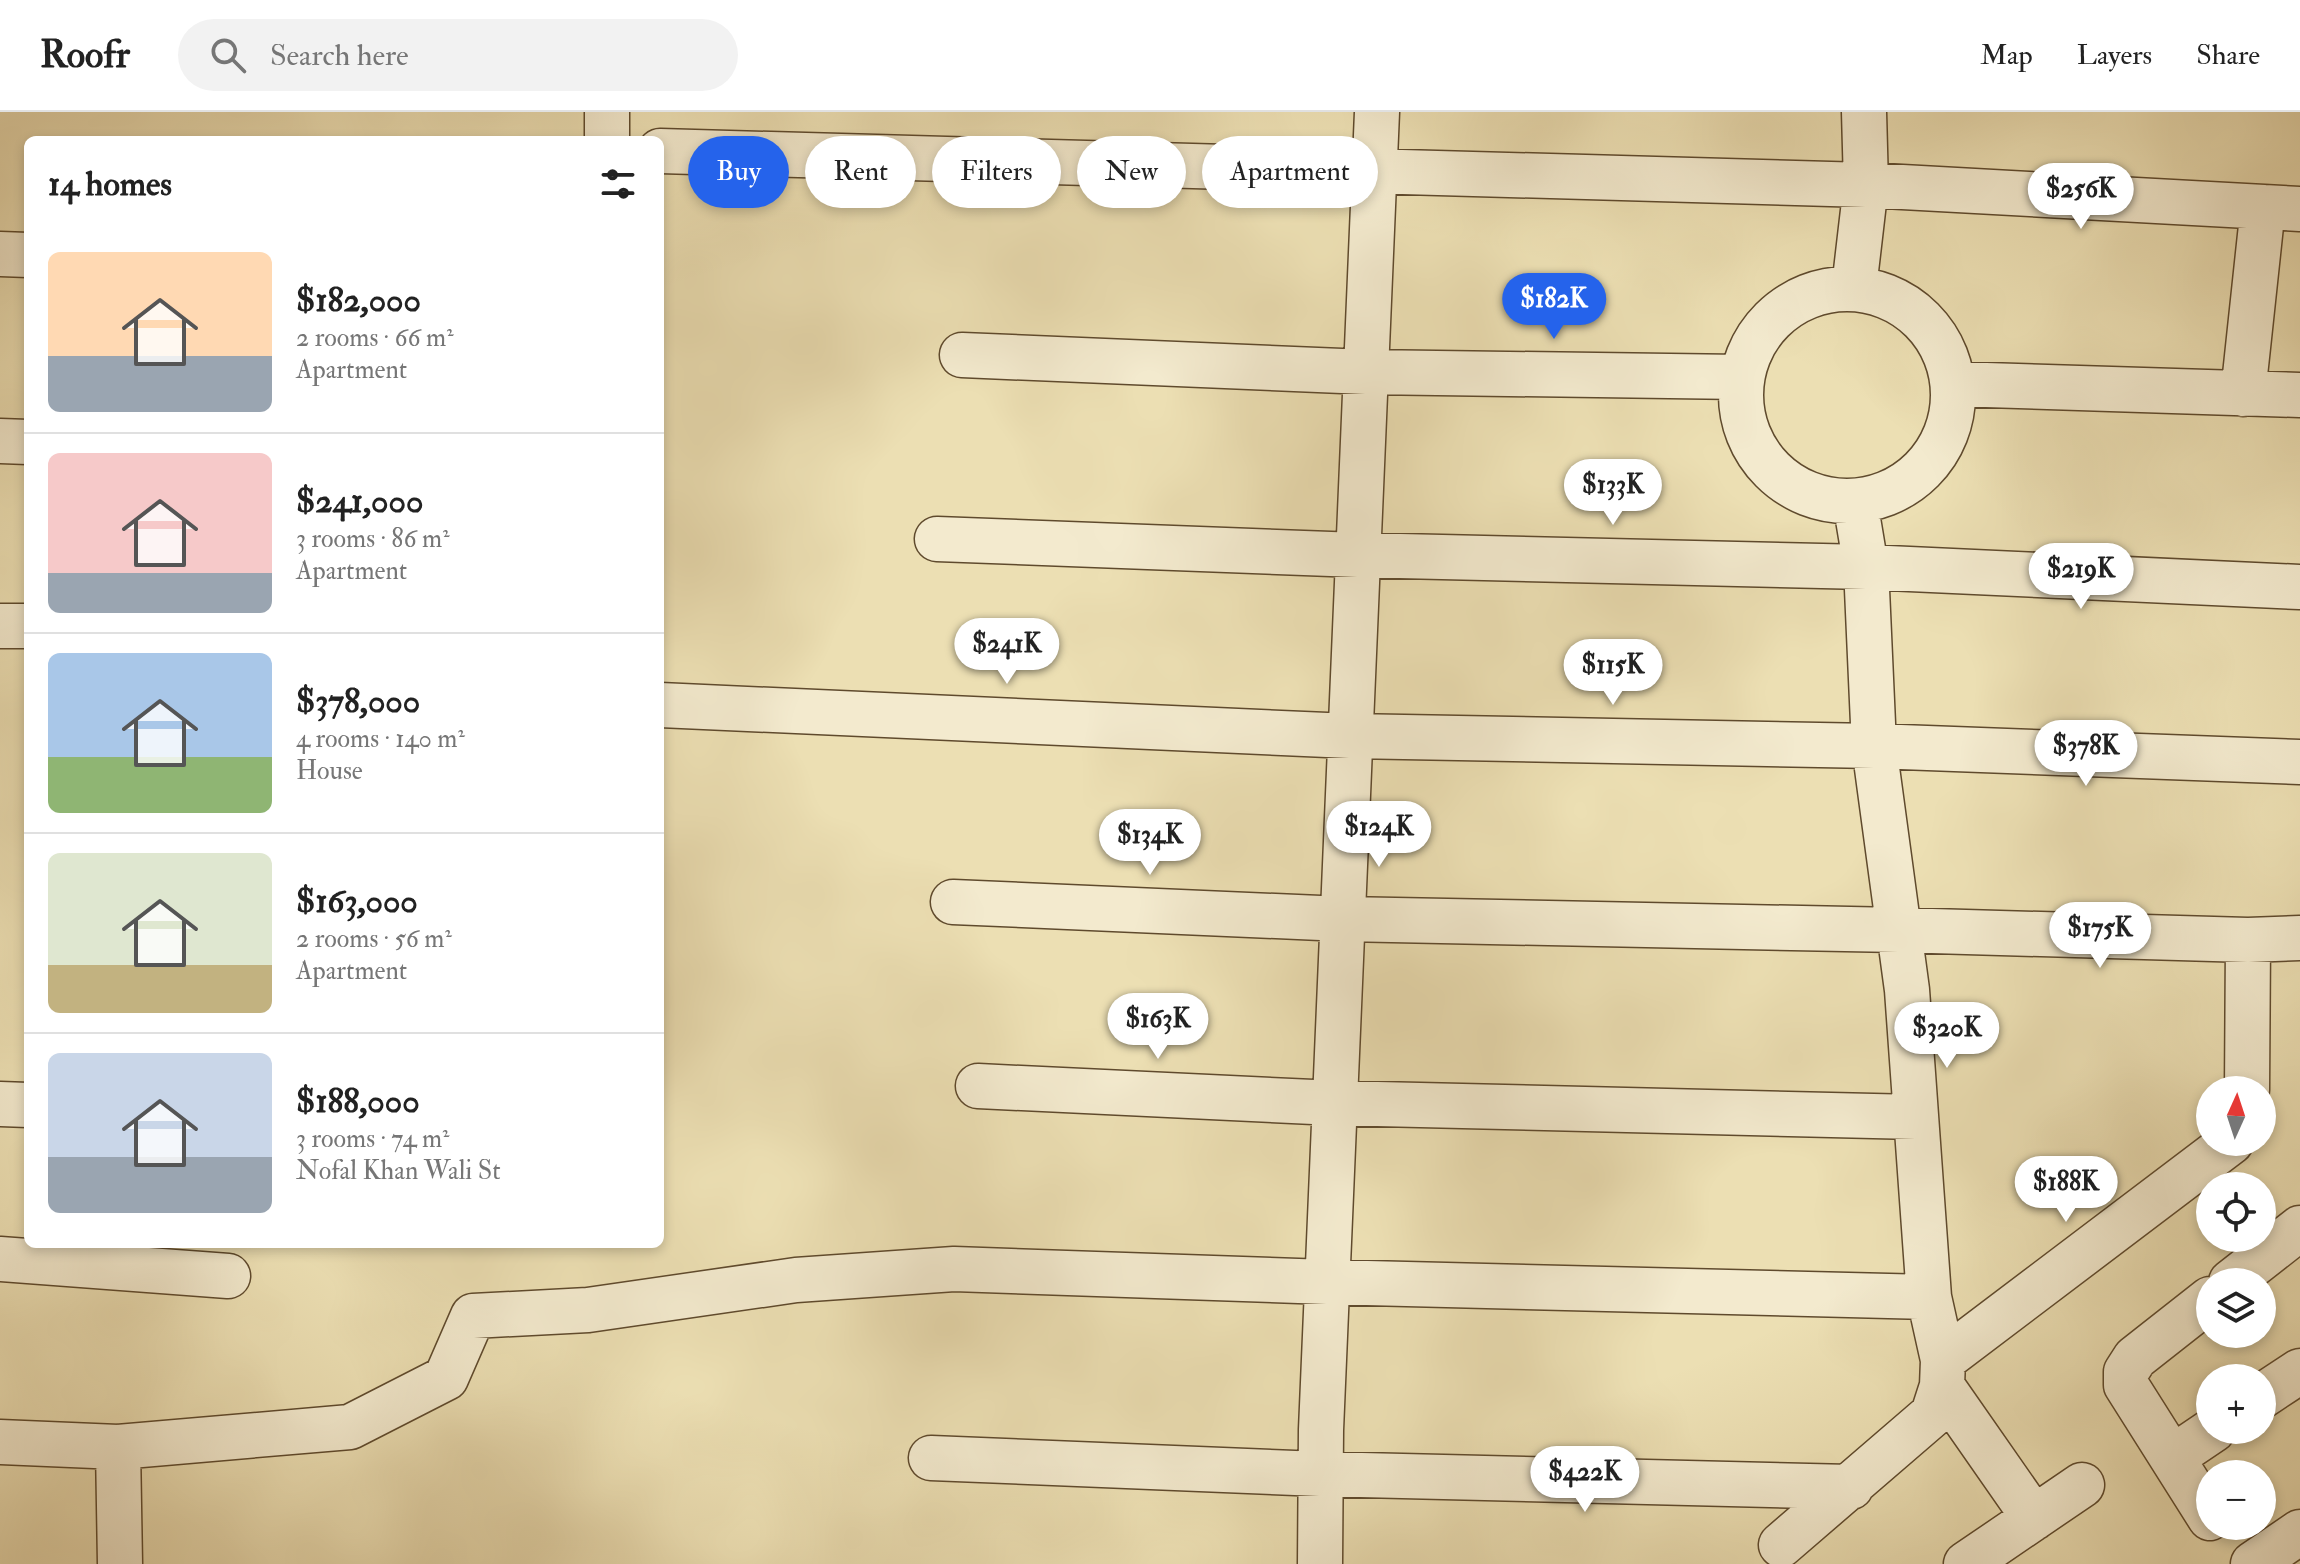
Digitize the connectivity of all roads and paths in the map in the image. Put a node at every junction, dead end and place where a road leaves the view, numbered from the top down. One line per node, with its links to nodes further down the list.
1 (607, 112): 4 (street)
2 (1377, 112): 5 (street)
3 (1864, 112): 9 (street)
4 (607, 136)
5 (1376, 136)
6 (664, 151): 7 (street)
7 (1202, 167)
8 (1378, 172): 9 (street)
9 (1866, 185): 11 (street); 14 (street)
10 (1373, 208): 16 (street)
11 (2281, 208): 19 (street)
12 (0, 254): 13 (street)
13 (24, 255)
14 (1854, 288): 17 (street); 18 (street)
15 (962, 355): 16 (street)
16 (1366, 372): 17 (street); 25 (street)
17 (1742, 377): 23 (street)
18 (1954, 384): 19 (street); 23 (street)
19 (2243, 394): 20 (street)
20 (2300, 395)
21 (0, 441): 22 (street)
22 (24, 442)
23 (1855, 501): 26 (street)
24 (937, 539): 25 (street)
25 (1358, 555): 26 (street); 31 (street)
26 (1866, 567): 27 (street); 32 (street)
27 (2300, 587)
28 (0, 626): 29 (street)
29 (24, 626)
30 (664, 705): 31 (street)
31 (1350, 736): 32 (street); 35 (street)
32 (1874, 746): 33 (street); 36 (street)
33 (2300, 762)
34 (953, 902): 35 (street)
35 (1343, 919): 36 (street); 41 (street)
36 (1898, 930): 38 (street); 44 (street)
37 (2300, 938): 38 (street)
38 (2248, 940): 39 (street)
39 (2247, 1076)
40 (978, 1086): 41 (street)
41 (1335, 1103): 44 (street); 50 (street)
42 (0, 1104): 43 (street)
43 (24, 1105)
44 (1916, 1117): 51 (street)
45 (2213, 1156): 54 (street)
46 (2300, 1228): 48 (street)
47 (0, 1259): 49 (street)
48 (2249, 1268)
49 (228, 1276)
50 (1327, 1282): 51 (street); 58 (street); 61 (street)
51 (1929, 1297): 54 (street)
52 (2196, 1310): 59 (street)
53 (2300, 1371): 55 (street)
54 (1942, 1373): 63 (street); 65 (street)
55 (2276, 1387)
56 (2196, 1441): 59 (street)
57 (0, 1442): 58 (street)
58 (118, 1447): 69 (street)
59 (2173, 1457): 64 (street)
60 (931, 1458): 61 (street)
61 (1320, 1474): 63 (street); 70 (street)
62 (2082, 1485): 65 (street)
63 (1851, 1487): 68 (street)
64 (2196, 1495)
65 (2034, 1518): 71 (street)
66 (2300, 1532): 73 (street)
67 (2223, 1540): 72 (street)
68 (1783, 1558)
69 (120, 1564)
70 (1320, 1564)
71 (1966, 1564)
72 (2238, 1564)
73 (2253, 1564)

